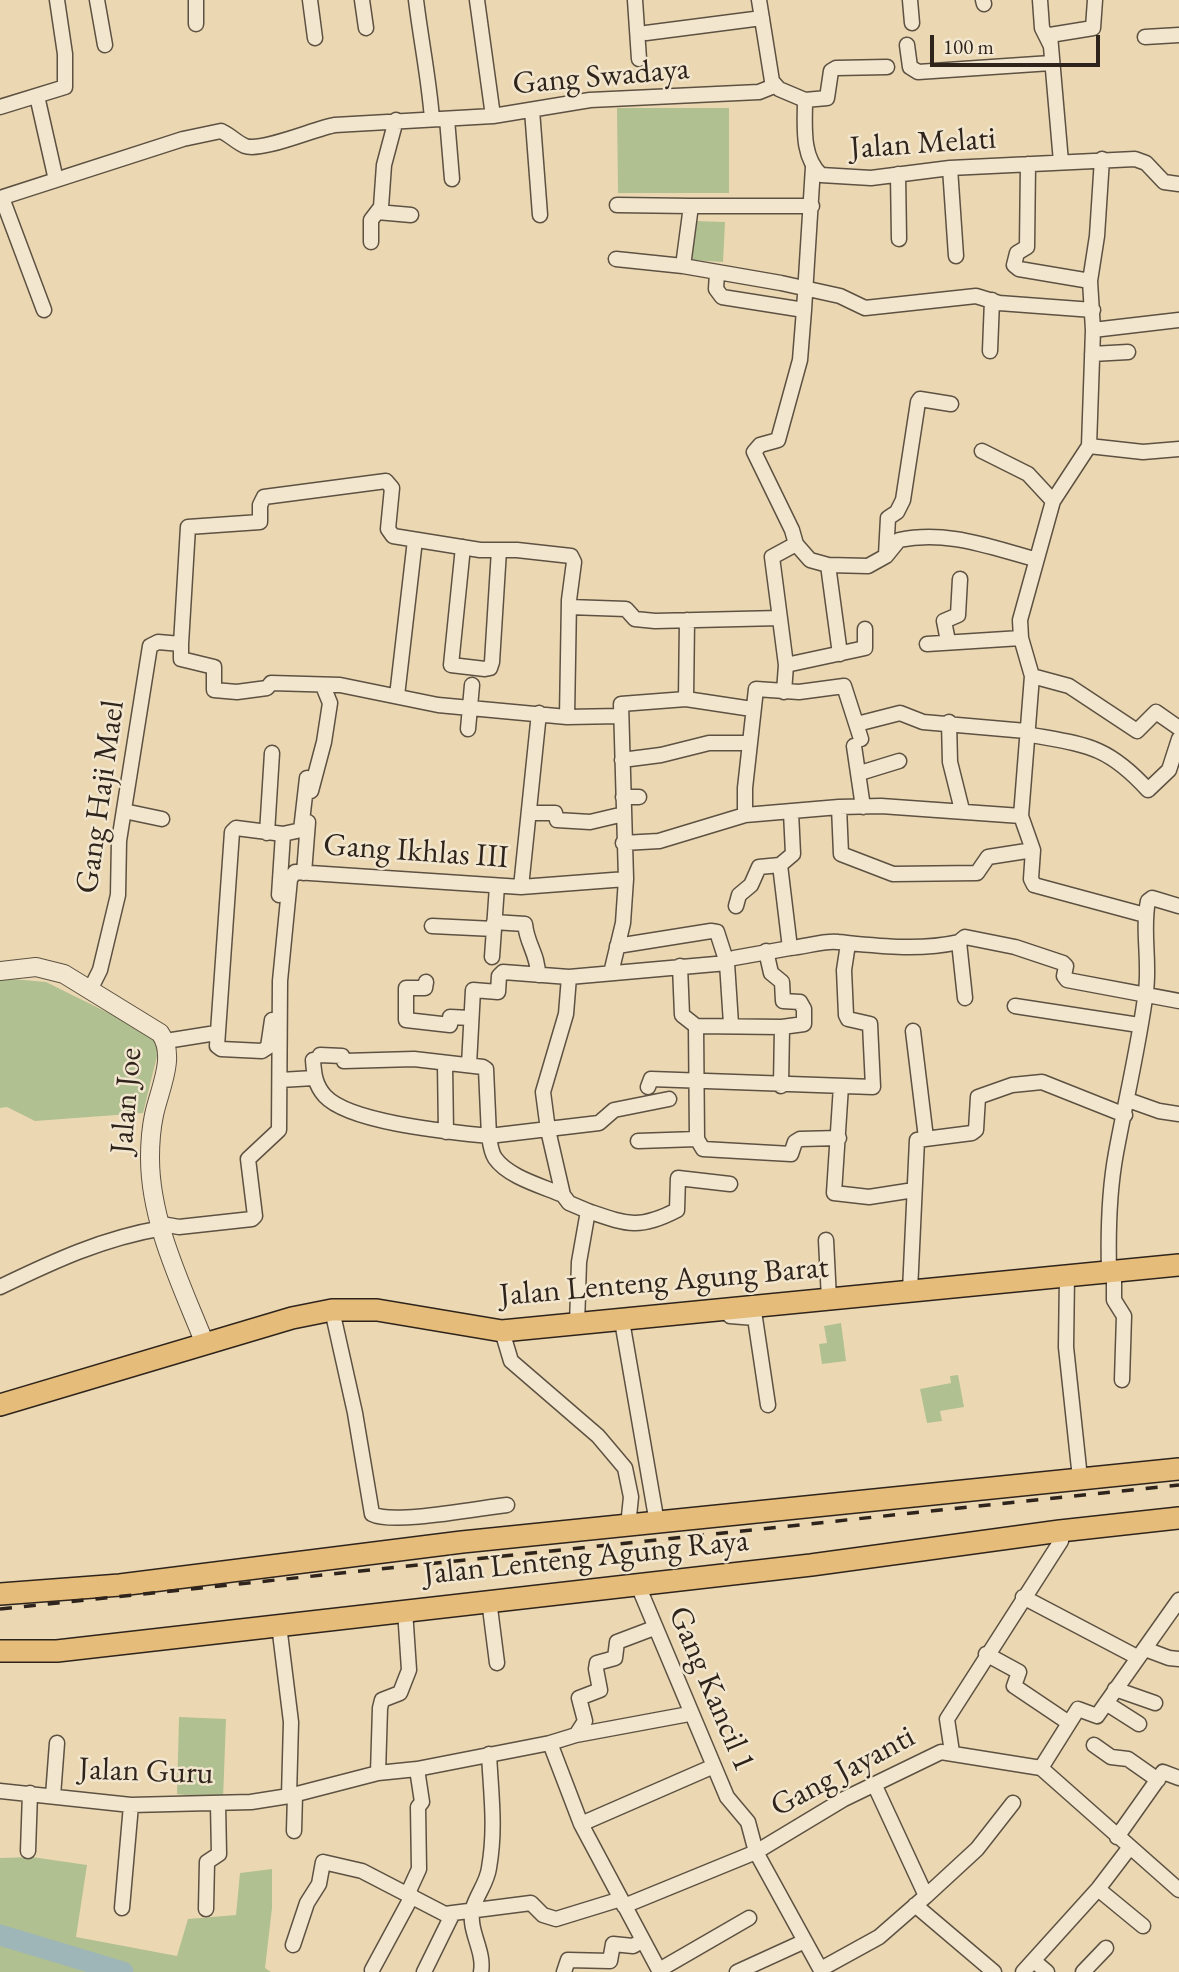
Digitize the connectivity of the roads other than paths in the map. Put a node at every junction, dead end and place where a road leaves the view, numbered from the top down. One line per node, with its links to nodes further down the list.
1 (57, 0): 28 (street)
2 (97, 0): 22 (street)
3 (196, 0): 15 (street)
4 (310, 0): 20 (street)
5 (362, 0): 16 (street)
6 (416, 0): 33 (street)
7 (477, 0): 32 (street)
8 (635, 0): 24 (street)
9 (759, 0): 13 (street)
10 (910, 0): 14 (street)
11 (1040, 0): 21 (street)
12 (1095, 0): 21 (street)
13 (761, 18): 17 (street); 27 (street)
14 (912, 23)
15 (196, 24)
16 (366, 28)
17 (646, 33)
18 (1179, 35): 19 (street)
19 (1145, 37)
20 (314, 38)
21 (1050, 44): 25 (street)
22 (105, 45)
23 (906, 45): 25 (street)
24 (639, 58)
25 (1051, 63): 36 (street)
26 (887, 66): 29 (street)
27 (775, 86): 29 (street); 31 (street, Gang Swadaya)
28 (37, 96): 30 (street); 42 (street)
29 (805, 100): 38 (street, Jalan Melati)
30 (0, 107)
31 (532, 110): 32 (street, Gang Swadaya); 50 (street)
32 (493, 116): 33 (street, Gang Swadaya)
33 (440, 119): 34 (street, Gang Swadaya); 41 (street)
34 (396, 120): 42 (street, Gang Swadaya); 48 (street)
35 (1102, 159): 36 (street, Jalan Melati); 43 (street, Jalan Melati); 57 (street)
36 (1061, 162): 37 (street, Jalan Melati)
37 (1028, 164): 39 (street, Jalan Melati); 57 (street)
38 (813, 167): 40 (street, Jalan Melati); 47 (street)
39 (950, 169): 40 (street, Jalan Melati); 53 (street)
40 (898, 174): 51 (street)
41 (452, 179)
42 (57, 180): 44 (street, Gang Swadaya)
43 (1179, 184)
44 (1, 198): 60 (street)
45 (617, 205): 46 (street)
46 (691, 206): 47 (street); 55 (street)
47 (812, 206): 58 (street)
48 (377, 212): 49 (street); 52 (street)
49 (411, 215)
50 (540, 215)
51 (899, 239)
52 (371, 242)
53 (956, 256)
54 (616, 258): 55 (street)
55 (683, 266): 56 (street)
56 (717, 273): 58 (street); 61 (street)
57 (1090, 281): 62 (street)
58 (807, 288): 59 (street); 61 (street)
59 (992, 300): 62 (street); 65 (street)
60 (44, 310)
61 (804, 310): 74 (street)
62 (1093, 310): 64 (street)
63 (1179, 320): 64 (street)
64 (1093, 330): 67 (street)
65 (990, 351)
66 (1128, 352): 67 (street)
67 (1092, 354): 69 (street)
68 (951, 404): 77 (street)
69 (1089, 446): 70 (street); 72 (street)
70 (1179, 449)
71 (982, 451): 72 (street)
72 (1055, 497): 78 (street)
73 (415, 540): 75 (street); 87 (street); 95 (street)
74 (796, 544): 79 (street); 82 (street)
75 (463, 547): 76 (street); 76 (street)
76 (499, 550): 81 (street)
77 (886, 556): 78 (street); 79 (street)
78 (1035, 559): 85 (street)
79 (828, 565): 89 (street)
80 (960, 579): 86 (street)
81 (569, 607): 83 (street); 101 (street)
82 (780, 618): 83 (street); 90 (street)
83 (687, 620): 96 (street)
84 (865, 629): 89 (street)
85 (1021, 638): 86 (street); 91 (street)
86 (948, 642): 88 (street)
87 (181, 643): 93 (street); 119 (street, Gang Haji Mael)
88 (927, 644)
89 (840, 654): 90 (street)
90 (786, 665): 94 (street)
91 (1032, 676): 104 (street); 106 (street)
92 (472, 685): 97 (street)
93 (323, 686): 95 (street); 131 (street)
94 (784, 692): 98 (street); 103 (street)
95 (397, 696): 97 (street)
96 (686, 699): 98 (street); 100 (street)
97 (469, 708): 99 (street); 105 (street)
98 (752, 709): 108 (street)
99 (539, 713): 101 (street); 121 (street)
100 (620, 716): 101 (street); 110 (street)
101 (567, 717)
102 (949, 722): 103 (street); 106 (street); 118 (street)
103 (857, 724): 112 (street)
104 (1179, 728)
105 (468, 729)
106 (1026, 732): 107 (street); 124 (street)
107 (1179, 739)
108 (750, 743): 110 (street); 123 (street)
109 (272, 753): 126 (street)
110 (622, 760): 114 (street)
111 (899, 761): 112 (street)
112 (860, 772): 117 (street)
113 (307, 778): 127 (street)
114 (623, 797): 115 (street); 122 (street)
115 (639, 797)
116 (839, 807): 117 (street); 120 (street); 129 (street)
117 (863, 807): 118 (street)
118 (961, 810): 124 (street)
119 (124, 811): 125 (street); 153 (street, Gang Haji Mael)
120 (790, 812): 123 (street); 130 (street)
121 (531, 813): 122 (street); 134 (street)
122 (624, 814): 128 (street)
123 (745, 815): 128 (street)
124 (1021, 816): 129 (street)
125 (162, 819)
126 (267, 832): 127 (street); 164 (street)
127 (283, 834): 164 (street)
128 (623, 843): 132 (street)
129 (1033, 850): 137 (street)
130 (780, 865): 135 (street); 143 (street)
131 (304, 873): 133 (street, Gang Ikhlas III); 170 (street, Gang Ikhlas III)
132 (626, 879): 134 (street, Gang Ikhlas III); 142 (street)
133 (497, 886): 134 (street, Gang Ikhlas III); 139 (street)
134 (521, 887)
135 (736, 906)
136 (1179, 906): 137 (street)
137 (1145, 915): 154 (street)
138 (432, 926): 139 (street)
139 (494, 926): 145 (street); 150 (street)
140 (959, 942): 141 (street); 154 (street); 155 (street)
141 (848, 944): 143 (street); 172 (street)
142 (617, 946): 146 (street); 149 (street)
143 (790, 948): 144 (street)
144 (766, 951): 146 (street); 162 (street)
145 (492, 957)
146 (730, 961): 147 (street); 159 (street)
147 (680, 966): 149 (street); 161 (street)
148 (0, 971): 153 (street, Jalan Joe)
149 (611, 972): 151 (street)
150 (538, 975): 151 (street); 158 (street)
151 (569, 977): 177 (street)
152 (426, 982): 158 (street)
153 (90, 988): 165 (street, Jalan Joe)
154 (1146, 993): 156 (street); 160 (street)
155 (965, 998)
156 (1179, 1001)
157 (1015, 1006): 160 (street)
158 (471, 1017): 167 (street)
159 (731, 1024): 161 (street); 162 (street)
160 (1139, 1025): 175 (street)
161 (696, 1026): 169 (street)
162 (782, 1027): 171 (street)
163 (913, 1031): 181 (street)
164 (216, 1033): 165 (street)
165 (166, 1041): 188 (street, Jalan Joe)
166 (445, 1064): 167 (street); 168 (street); 178 (street)
167 (469, 1065): 179 (street)
168 (314, 1078): 170 (street); 178 (street)
169 (699, 1079): 171 (street); 173 (street); 182 (street)
170 (280, 1080): 188 (street, Gang Ikhlas III)
171 (781, 1086): 172 (street)
172 (841, 1086): 180 (street)
173 (648, 1087)
174 (669, 1099): 177 (street)
175 (1127, 1108): 176 (street); 181 (street); 191 (street)
176 (1179, 1114)
177 (548, 1130): 179 (street); 186 (street)
178 (446, 1132): 179 (street)
179 (489, 1136): 186 (street)
180 (839, 1138): 182 (street); 185 (street)
181 (926, 1138): 185 (street)
182 (697, 1139): 183 (street)
183 (638, 1141)
184 (730, 1184): 187 (street)
185 (915, 1190): 194 (street)
186 (563, 1195): 187 (street)
187 (587, 1211): 199 (street)
188 (163, 1229): 193 (street); 201 (street, Jalan Joe)
189 (826, 1240): 195 (street)
190 (1179, 1265): 191 (main road, Jalan Lenteng Agung Barat)
191 (1112, 1270): 192 (main road, Jalan Lenteng Agung Barat); 202 (street)
192 (1067, 1275): 194 (main road, Jalan Lenteng Agung Barat); 206 (street)
193 (0, 1287)
194 (910, 1291): 195 (main road, Jalan Lenteng Agung Barat)
195 (829, 1299): 197 (main road, Jalan Lenteng Agung Barat)
196 (332, 1310): 200 (main road, Jalan Lenteng Agung Barat); 201 (main road, Jalan Lenteng Agung Barat); 207 (street)
197 (694, 1314): 198 (main road, Jalan Lenteng Agung Barat); 204 (street)
198 (622, 1321): 199 (main road, Jalan Lenteng Agung Barat); 209 (street)
199 (577, 1325): 200 (main road, Jalan Lenteng Agung Barat)
200 (502, 1331): 210 (street)
201 (205, 1344): 203 (main road, Jalan Lenteng Agung Barat)
202 (1122, 1380)
203 (0, 1405)
204 (768, 1405)
205 (1179, 1469): 206 (main road, Jalan Lenteng Agung Raya)
206 (1080, 1478): 209 (main road, Jalan Lenteng Agung Raya)
207 (506, 1504)
208 (1179, 1518): 213 (main road, Jalan Lenteng Agung Raya)
209 (657, 1523): 210 (main road, Jalan Lenteng Agung Raya)
210 (628, 1526): 215 (main road, Jalan Lenteng Agung Raya)
211 (1179, 1531): 212 (main road)
212 (1061, 1541): 213 (main road); 216 (street)
213 (978, 1544): 214 (main road, Jalan Lenteng Agung Raya)
214 (637, 1583): 217 (main road, Jalan Lenteng Agung Raya); 221 (street, Gang Kancil 1)
215 (0, 1594)
216 (1023, 1597): 223 (street); 224 (street)
217 (489, 1600): 219 (main road, Jalan Lenteng Agung Raya); 226 (street)
218 (1179, 1600): 223 (street)
219 (405, 1610): 220 (main road, Jalan Lenteng Agung Raya); 242 (street)
220 (279, 1625): 222 (main road, Jalan Lenteng Agung Raya); 249 (street)
221 (654, 1628): 230 (street, Gang Kancil 1); 233 (street)
222 (0, 1651)
223 (1141, 1653): 225 (street); 227 (street)
224 (986, 1654): 231 (street); 237 (street)
225 (1179, 1659)
226 (497, 1663)
227 (1115, 1689): 228 (street); 229 (street)
228 (1106, 1703): 231 (street); 232 (street)
229 (1155, 1703)
230 (689, 1714): 233 (street, Jalan Guru); 239 (street, Gang Kancil 1)
231 (1069, 1723): 240 (street)
232 (1139, 1724)
233 (576, 1735): 235 (street, Jalan Guru)
234 (57, 1742): 248 (street)
235 (550, 1743): 238 (street, Jalan Guru); 253 (street)
236 (1094, 1745): 244 (street)
237 (952, 1752): 240 (street, Gang Jayanti); 245 (street, Gang Jayanti)
238 (489, 1754): 241 (street, Jalan Guru); 266 (street)
239 (714, 1766): 253 (street); 258 (street, Gang Kancil 1)
240 (1041, 1768): 255 (street)
241 (417, 1769): 242 (street, Jalan Guru); 261 (street)
242 (378, 1773): 249 (street, Jalan Guru)
243 (1179, 1777): 244 (street)
244 (1158, 1780): 255 (street)
245 (875, 1786): 258 (street, Gang Jayanti); 262 (street)
246 (0, 1791): 247 (street, Jalan Guru)
247 (30, 1793): 248 (street, Jalan Guru); 257 (street)
248 (53, 1796): 252 (street, Jalan Guru)
249 (292, 1796): 251 (street, Jalan Guru); 254 (street)
250 (1013, 1803): 262 (street)
251 (218, 1804): 252 (street, Jalan Guru); 265 (street)
252 (131, 1805): 264 (street)
253 (581, 1824): 263 (street)
254 (294, 1830)
255 (1117, 1837): 256 (street)
256 (1130, 1847): 259 (street); 260 (street)
257 (28, 1851)
258 (757, 1852): 263 (street, Gang Jayanti); 271 (street, Gang Kancil 1)
259 (1098, 1889): 269 (street); 274 (street)
260 (1179, 1890)
261 (410, 1894): 267 (street); 272 (street); 275 (street)
262 (921, 1901): 276 (street); 282 (street)
263 (623, 1902): 266 (street, Gang Jayanti); 270 (street)
264 (122, 1908)
265 (206, 1909)
266 (473, 1909): 267 (street, Gang Jayanti); 279 (street)
267 (452, 1915): 278 (street)
268 (749, 1918): 277 (street)
269 (1143, 1926)
270 (642, 1941): 277 (street); 280 (street)
271 (805, 1941): 276 (street, Gang Kancil 1); 281 (street)
272 (293, 1945)
273 (1106, 1948): 285 (street)
274 (1034, 1961): 283 (street); 284 (street)
275 (372, 1970)
276 (821, 1970)
277 (659, 1971)
278 (424, 1972)
279 (481, 1972)
280 (564, 1972)
281 (737, 1972)
282 (994, 1972)
283 (1023, 1972)
284 (1047, 1972)
285 (1083, 1972)

